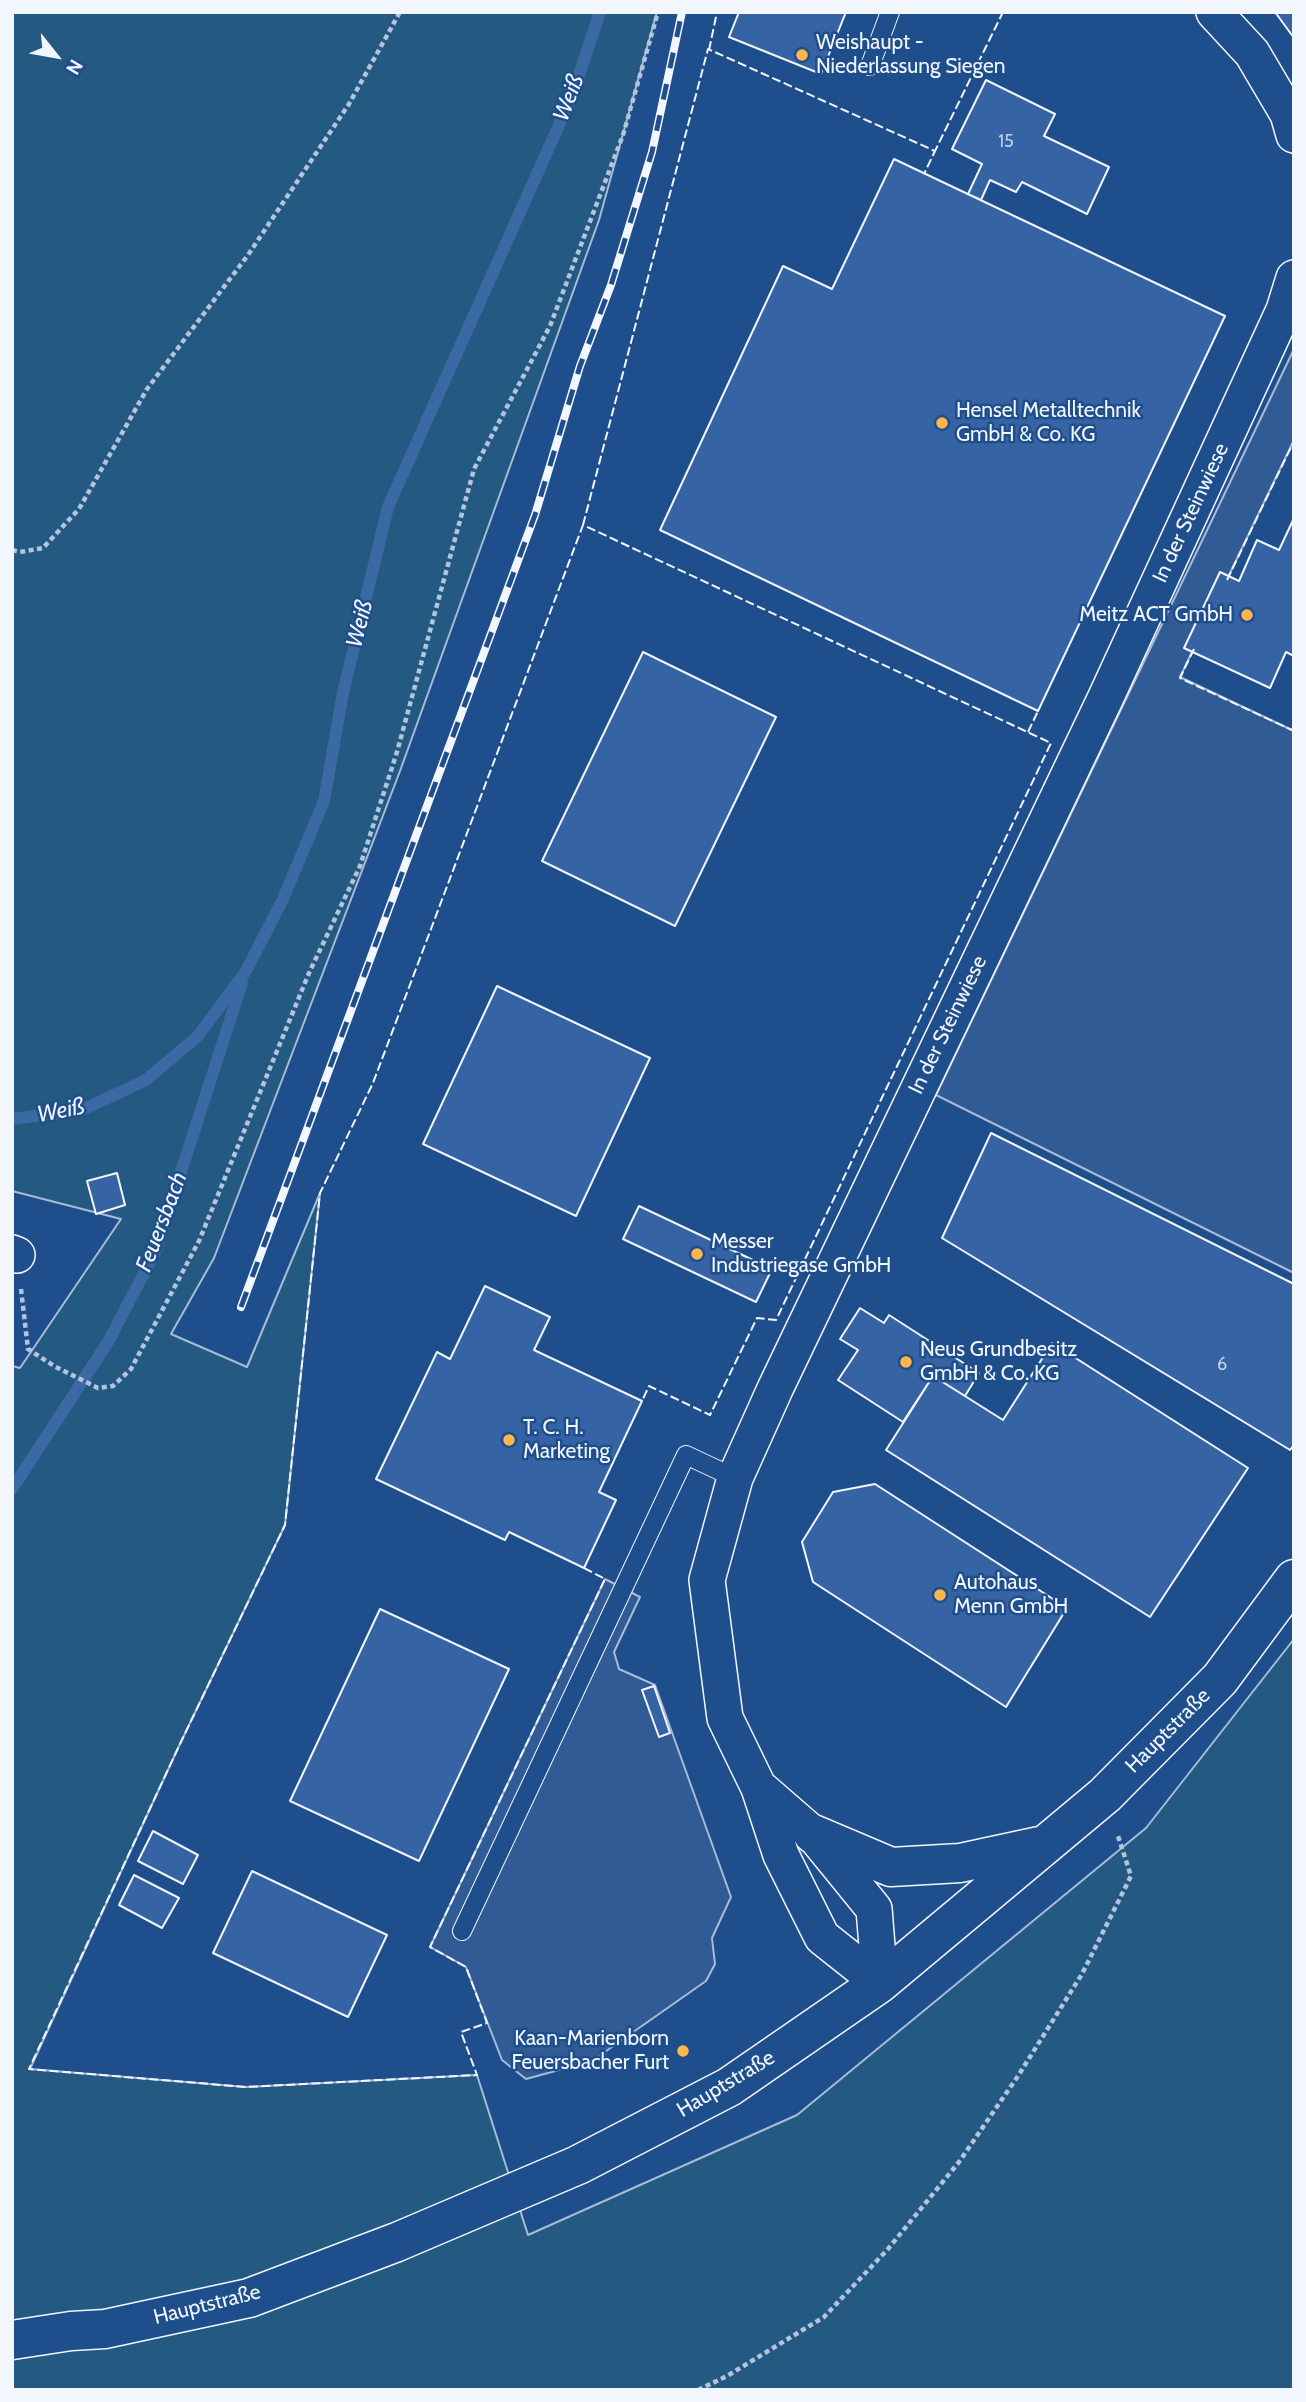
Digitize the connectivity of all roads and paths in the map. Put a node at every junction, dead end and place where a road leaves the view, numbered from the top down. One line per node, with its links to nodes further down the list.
1 (400, 12): 8 (path)
2 (658, 12): 9 (path)
3 (890, 12): 5 (lane)
4 (1214, 12): 6 (street)
5 (870, 66)
6 (1294, 135)
7 (1294, 278): 10 (street, In der Steinwiese)
8 (12, 550)
9 (15, 1254)
10 (735, 1478): 12 (street, In der Steinwiese); 16 (lane)
11 (1294, 1579): 13 (main road, Hauptstraße)
12 (759, 1788): 14 (street, In der Steinwiese); 17 (street, In der Steinwiese)
13 (1105, 1795): 15 (main road, Hauptstraße); 19 (path)
14 (813, 1834): 15 (main road); 17 (street, In der Steinwiese)
15 (1045, 1845): 17 (main road, Hauptstraße)
16 (462, 1931)
17 (880, 1983): 18 (main road, Hauptstraße)
18 (12, 2340)
19 (698, 2390)

